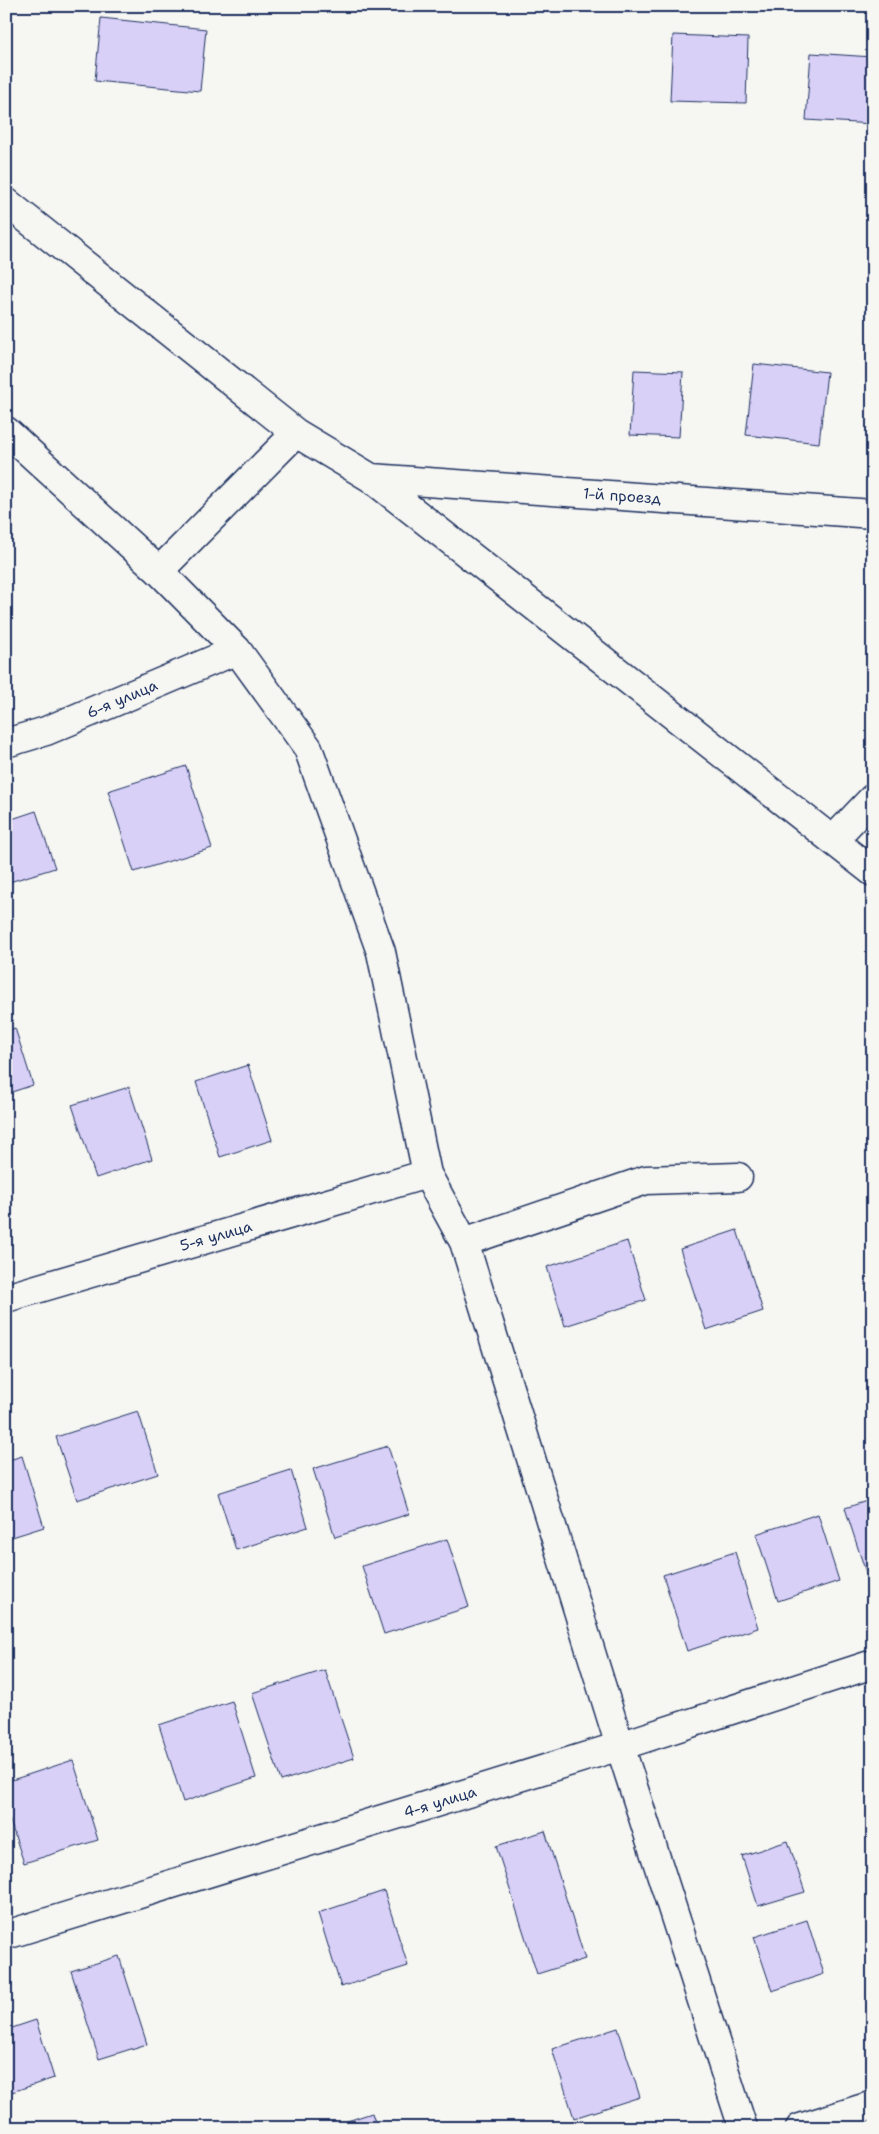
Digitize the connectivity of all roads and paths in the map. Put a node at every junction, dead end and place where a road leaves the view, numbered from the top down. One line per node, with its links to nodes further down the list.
1 (6, 202): 3 (street)
2 (6, 431): 6 (street)
3 (296, 433): 4 (street); 6 (street)
4 (371, 478): 5 (street, 1-й проезд); 10 (street)
5 (873, 514)
6 (159, 571): 7 (street)
7 (237, 650): 8 (street, 6-я улица); 12 (street)
8 (6, 742)
9 (873, 798): 10 (street)
10 (832, 840): 11 (street)
11 (873, 872)
12 (426, 1174): 14 (street); 15 (street, 5-я улица)
13 (738, 1177): 14 (street)
14 (464, 1242): 17 (street)
15 (6, 1298)
16 (873, 1664): 17 (street, 4-я улица)
17 (620, 1746): 18 (street, 4-я улица); 20 (street)
18 (6, 1934)
19 (873, 2105): 21 (street)
20 (743, 2128)
21 (800, 2128)

